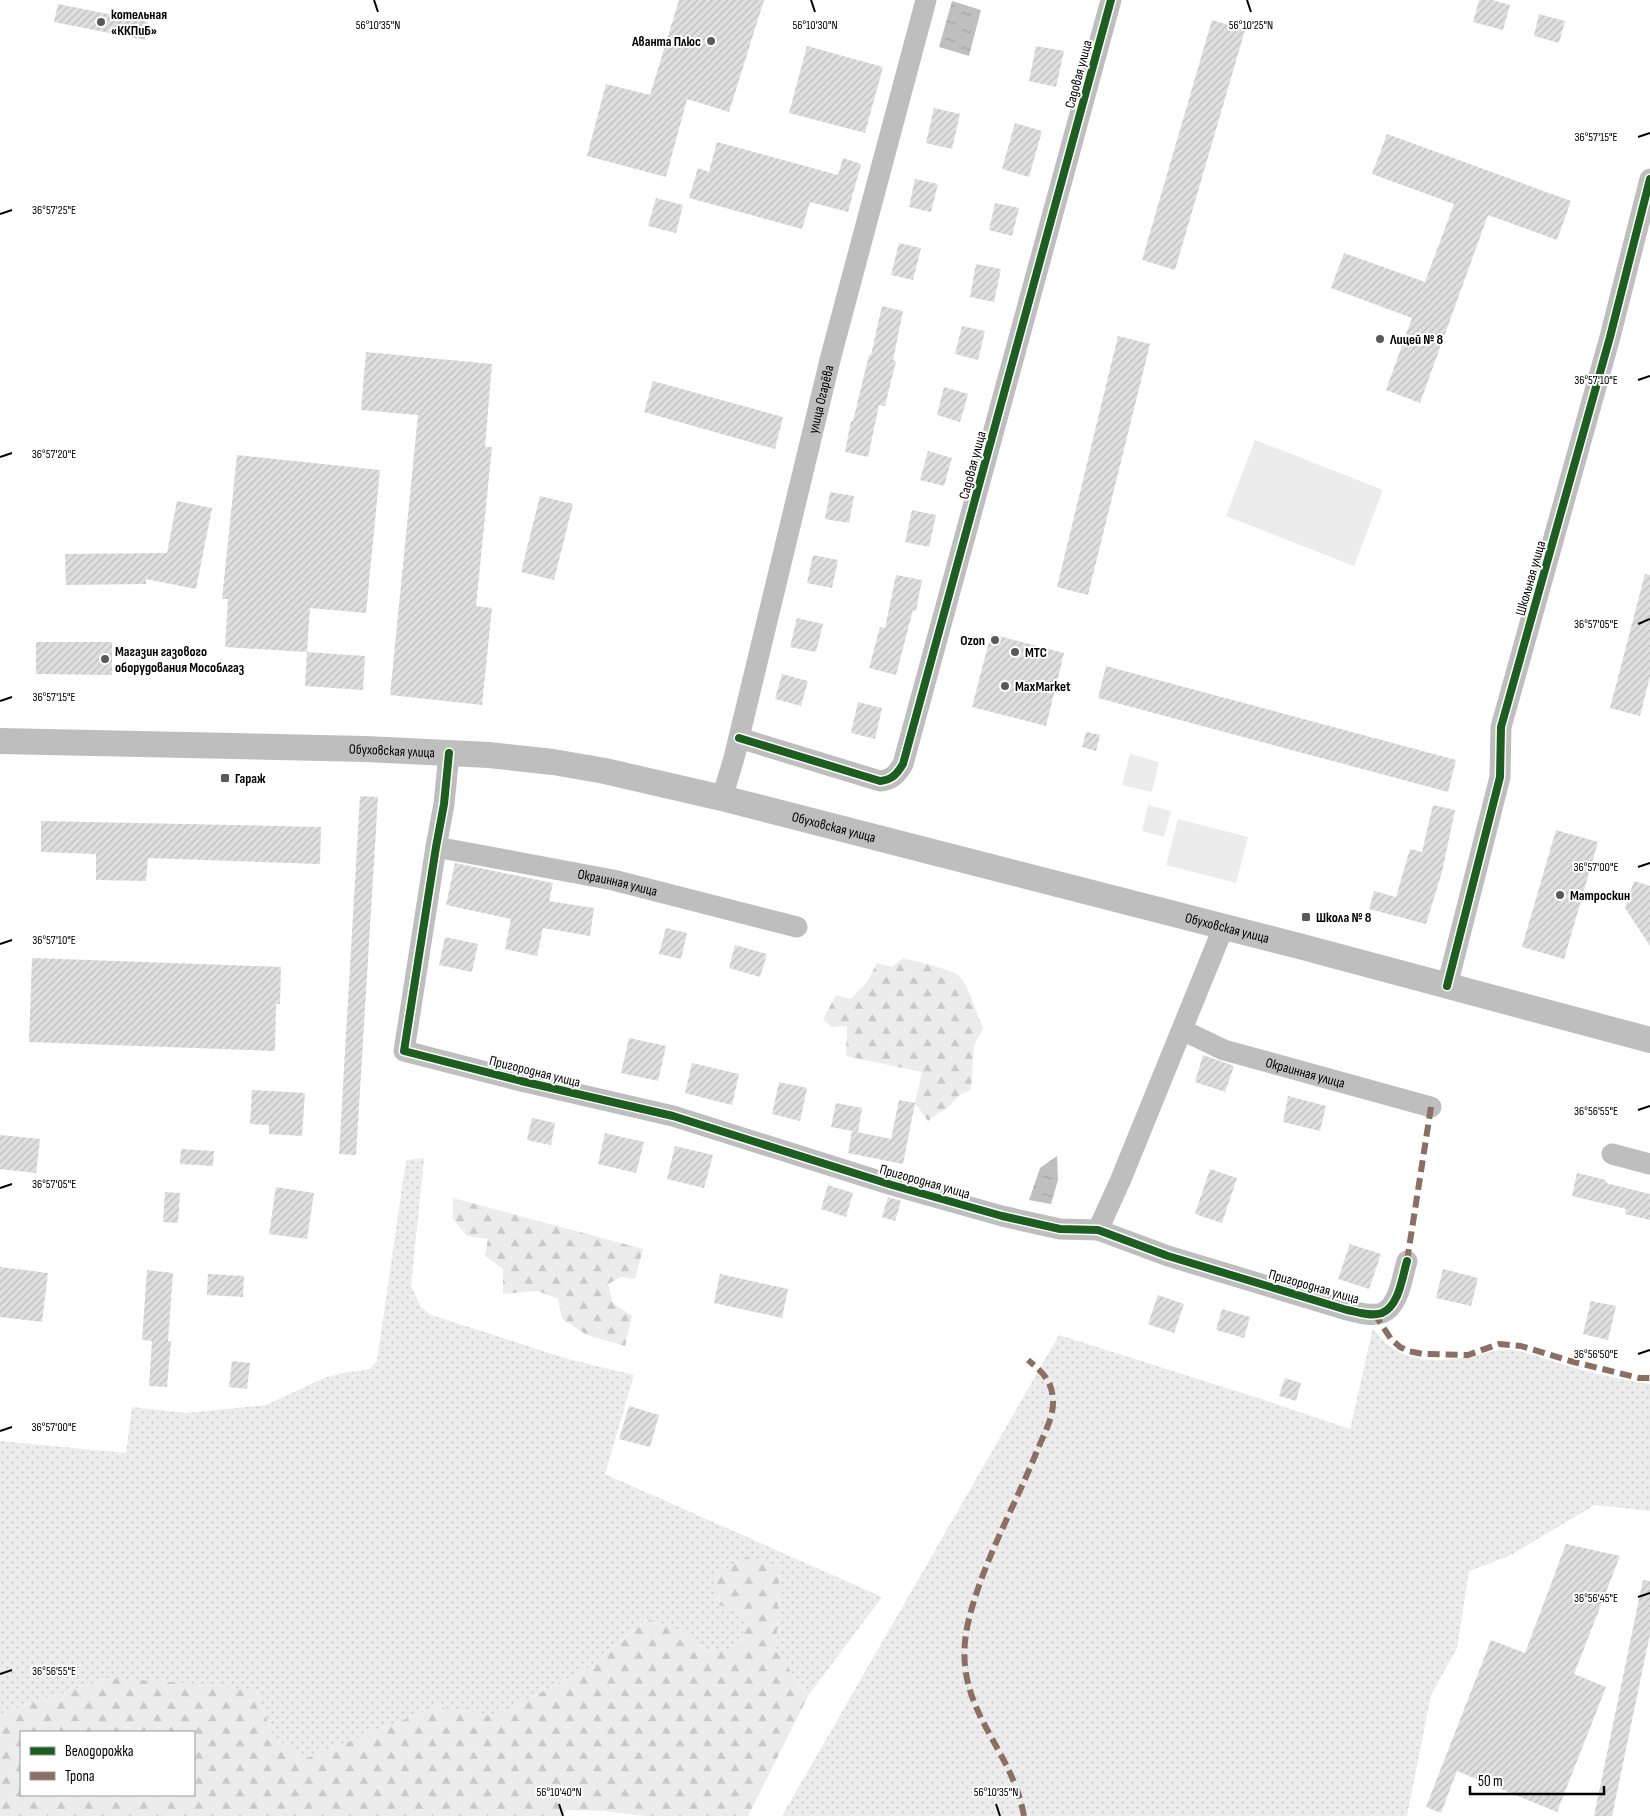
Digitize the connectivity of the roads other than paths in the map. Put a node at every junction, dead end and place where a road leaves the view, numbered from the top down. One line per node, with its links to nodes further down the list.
1 (926, 0): 4 (street, улица Огарёва)
2 (1111, 0): 4 (street, Садовая улица)
3 (1650, 179): 11 (street, Школьная улица)
4 (739, 738): 7 (street, улица Огарёва)
5 (0, 742): 6 (main road, Обуховская улица)
6 (449, 753): 7 (main road, Обуховская улица); 8 (street)
7 (722, 798): 9 (main road, Обуховская улица)
8 (436, 847): 10 (street, Окраинная улица); 17 (street, Пригородная улица)
9 (1224, 926): 11 (main road, Обуховская улица); 12 (street)
10 (797, 927)
11 (1448, 986): 13 (main road, Обуховская улица)
12 (1182, 1030): 14 (street, Окраинная улица); 17 (street)
13 (1650, 1040)
14 (1431, 1107)
15 (1612, 1154): 16 (street)
16 (1650, 1164)
17 (1098, 1230): 18 (street, Пригородная улица)
18 (1407, 1262)

